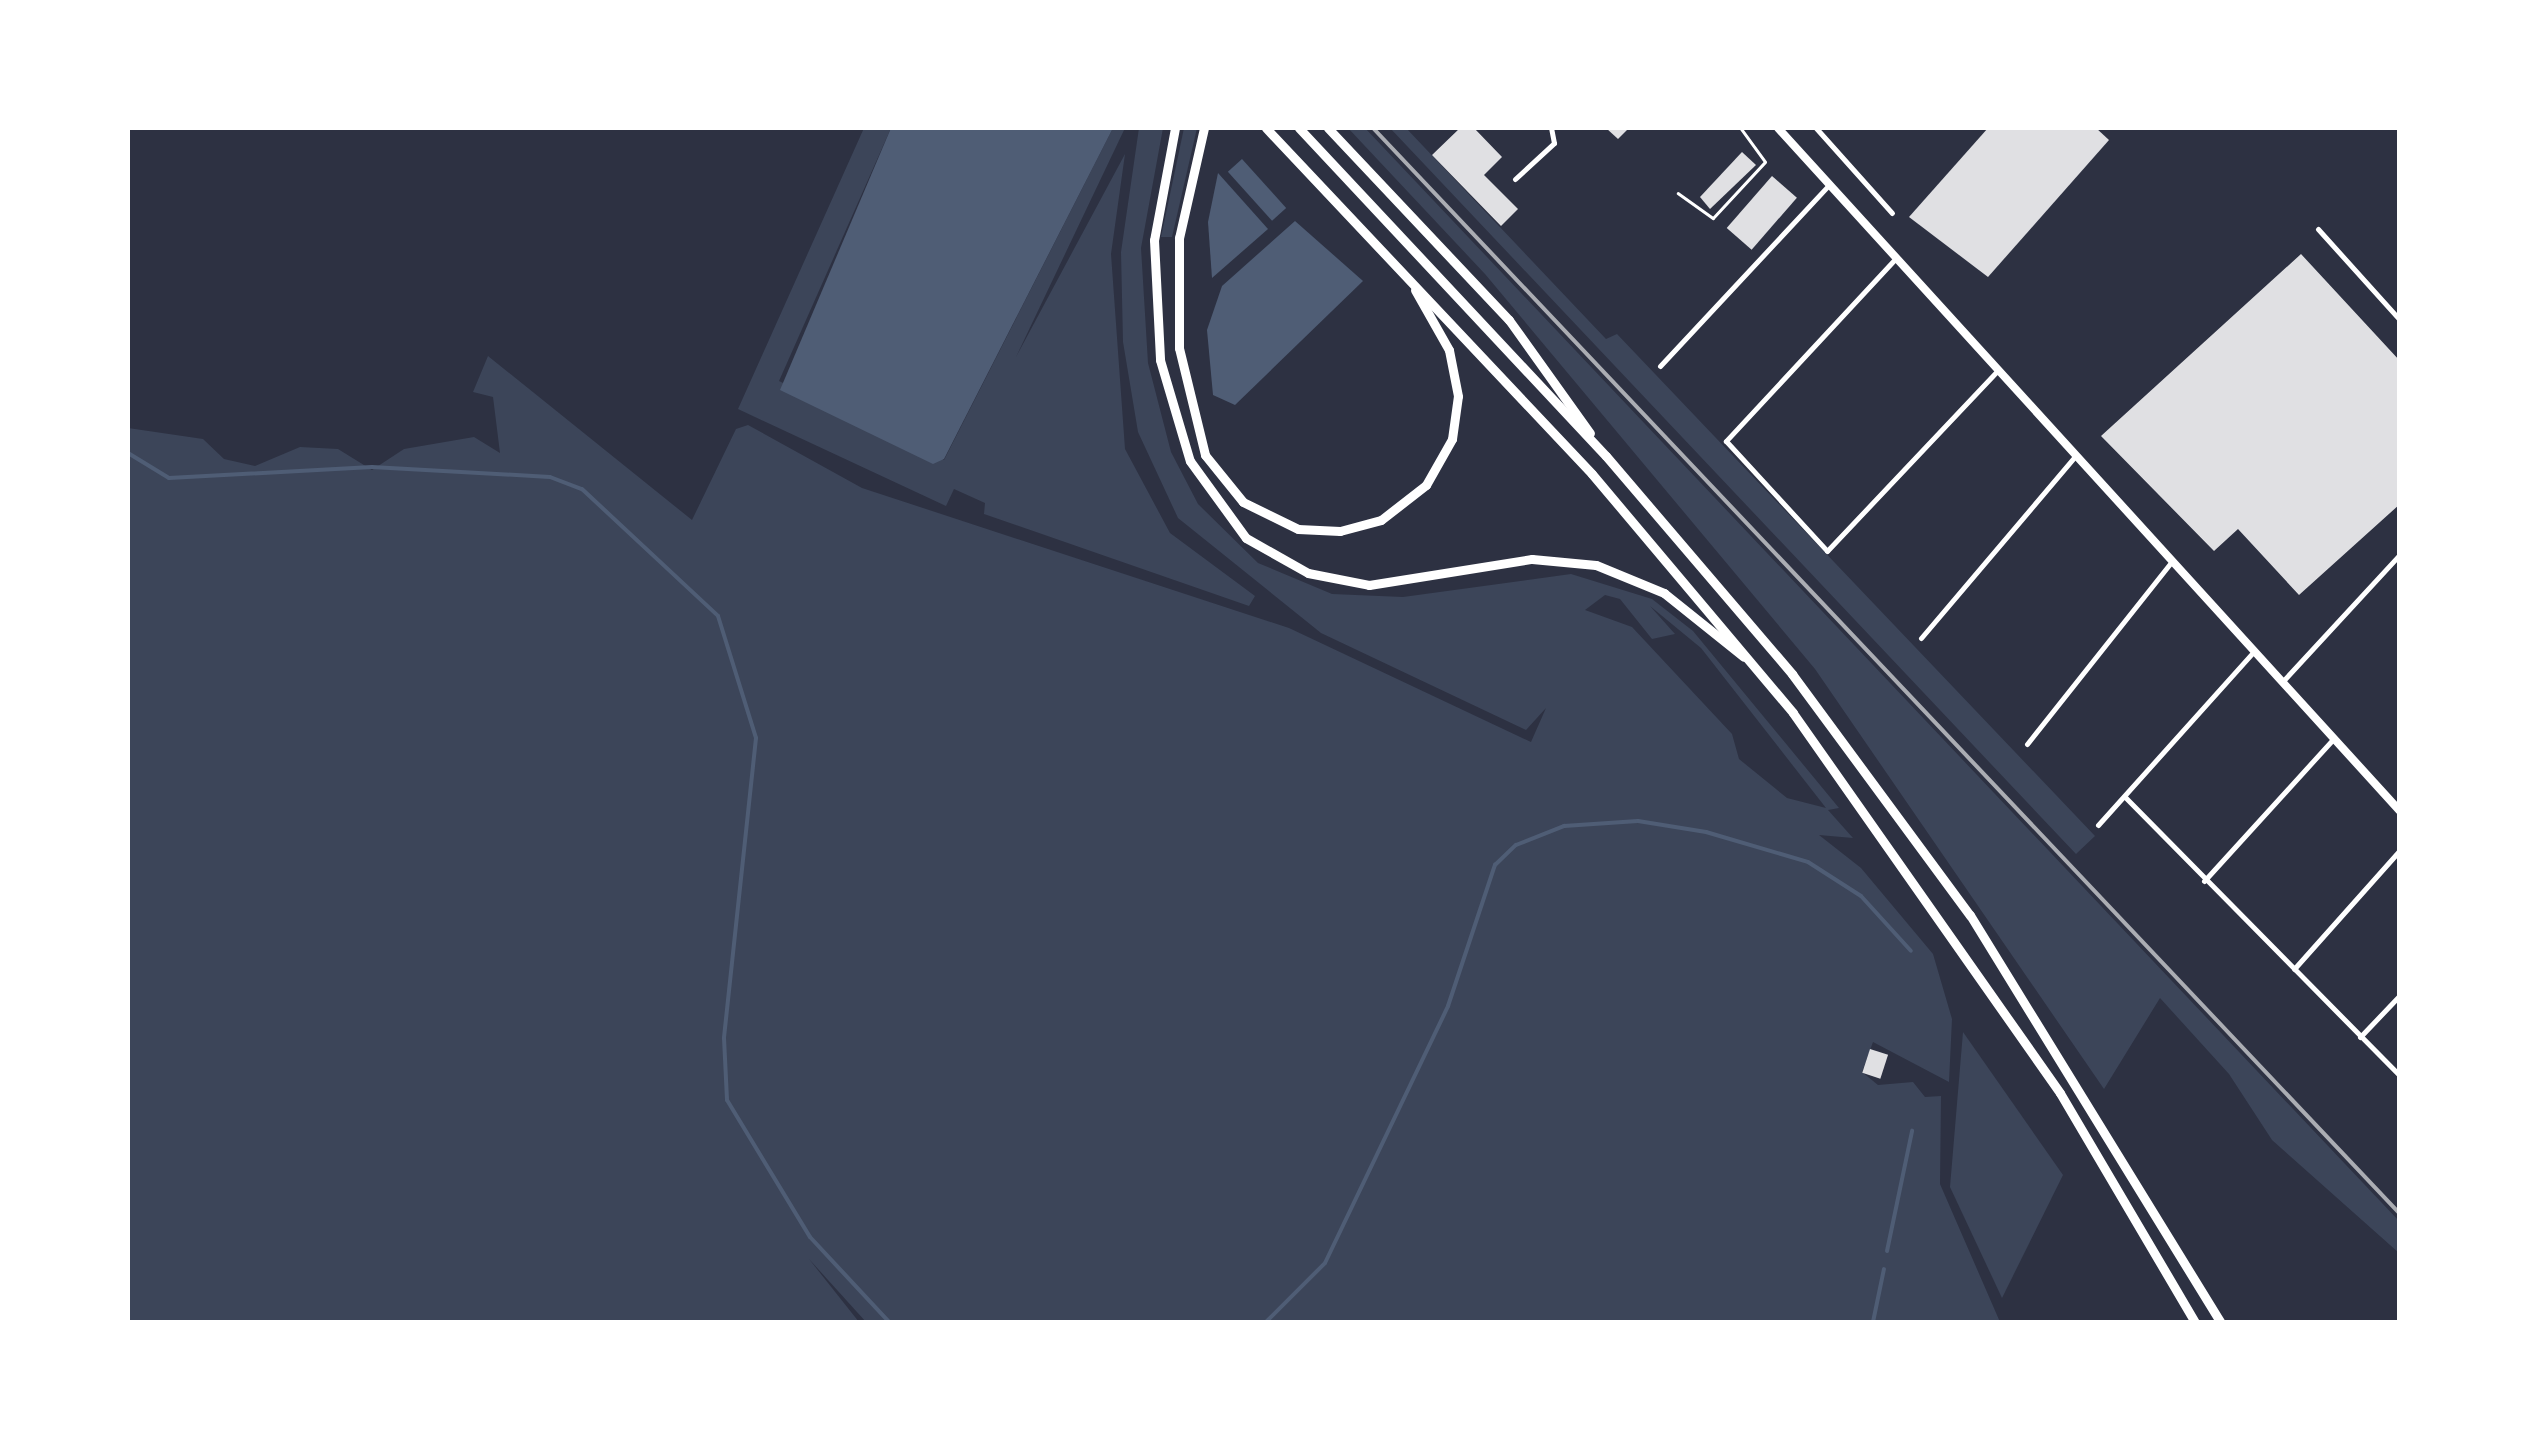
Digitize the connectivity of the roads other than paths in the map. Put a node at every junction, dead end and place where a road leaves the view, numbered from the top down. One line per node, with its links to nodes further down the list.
1 (1175, 128): 26 (highway)
2 (1204, 128): 16 (highway)
3 (1266, 128): 16 (highway)
4 (1299, 128): 21 (highway)
5 (1328, 128): 21 (highway)
6 (1551, 128): 10 (street)
7 (1778, 128): 11 (main road)
8 (1816, 128): 13 (street)
9 (1741, 129): 12 (lane)
10 (1515, 178)
11 (1830, 184): 15 (main road); 18 (street)
12 (1678, 193)
13 (1892, 212)
14 (2318, 228): 17 (street)
15 (1897, 257): 19 (main road); 19 (street)
16 (1406, 275): 26 (highway)
17 (2400, 320)
18 (1660, 366)
19 (2000, 368): 20 (main road)
20 (2076, 455): 23 (main road); 24 (street)
21 (1606, 456): 40 (highway)
22 (2400, 554): 27 (street)
23 (2172, 561): 25 (main road); 29 (street)
24 (1921, 638)
25 (2254, 651): 27 (main road); 30 (street)
26 (1754, 664): 39 (highway)
27 (2282, 682): 28 (main road)
28 (2334, 738): 31 (main road); 34 (street)
29 (2027, 744)
30 (2125, 797): 32 (street); 34 (street)
31 (2400, 810)
32 (2098, 824)
33 (2400, 850): 35 (street)
34 (2204, 881): 35 (street)
35 (2294, 969): 37 (street)
36 (2400, 995): 37 (street)
37 (2360, 1037): 38 (street)
38 (2400, 1076)
39 (2194, 1322)
40 (2220, 1322)

